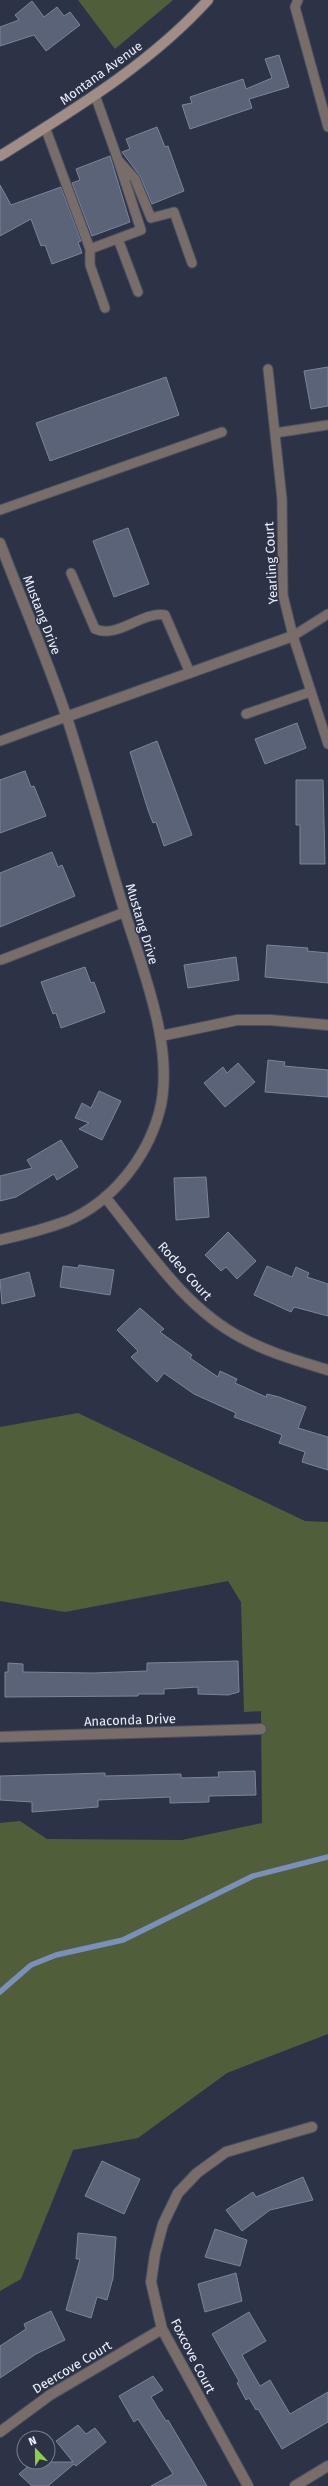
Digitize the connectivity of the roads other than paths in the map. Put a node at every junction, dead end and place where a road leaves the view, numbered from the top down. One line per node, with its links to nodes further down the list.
1 (208, 0): 3 (street, Montana Avenue)
2 (298, 0): 5 (lane)
3 (95, 95): 4 (street, Montana Avenue); 7 (lane)
4 (45, 127): 6 (street, Montana Avenue); 9 (lane)
5 (328, 127)
6 (0, 156)
7 (118, 160): 8 (lane); 10 (lane)
8 (118, 239): 9 (lane); 11 (lane)
9 (90, 249): 12 (lane)
10 (192, 263)
11 (138, 292)
12 (106, 308)
13 (268, 369): 16 (lane, Yearling Court)
14 (328, 425): 16 (lane)
15 (222, 432): 17 (lane)
16 (275, 432): 21 (lane, Yearling Court)
17 (0, 510)
18 (0, 543): 25 (street, Mustang Drive)
19 (71, 573): 22 (lane)
20 (328, 614): 21 (lane)
21 (292, 636): 22 (street); 23 (lane, Yearling Court)
22 (190, 673): 25 (street)
23 (310, 692): 24 (lane); 27 (lane, Yearling Court)
24 (246, 714)
25 (66, 717): 26 (lane); 28 (street, Mustang Drive)
26 (0, 741)
27 (328, 744)
28 (124, 912): 29 (lane); 31 (street, Mustang Drive)
29 (1, 960)
30 (328, 1025): 31 (street)
31 (160, 1036): 32 (street, Mustang Drive)
32 (105, 1197): 33 (street, Mustang Drive); 34 (street, Rodeo Court)
33 (0, 1240)
34 (328, 1370)
35 (261, 1730): 36 (street, Anaconda Drive)
36 (0, 1737)
37 (312, 2127): 38 (street, Foxcove Court)
38 (162, 2329): 39 (street, Deercove Court); 41 (street, Foxcove Court)
39 (0, 2432)
40 (328, 2466): 42 (street)
41 (248, 2486)
42 (296, 2486)

